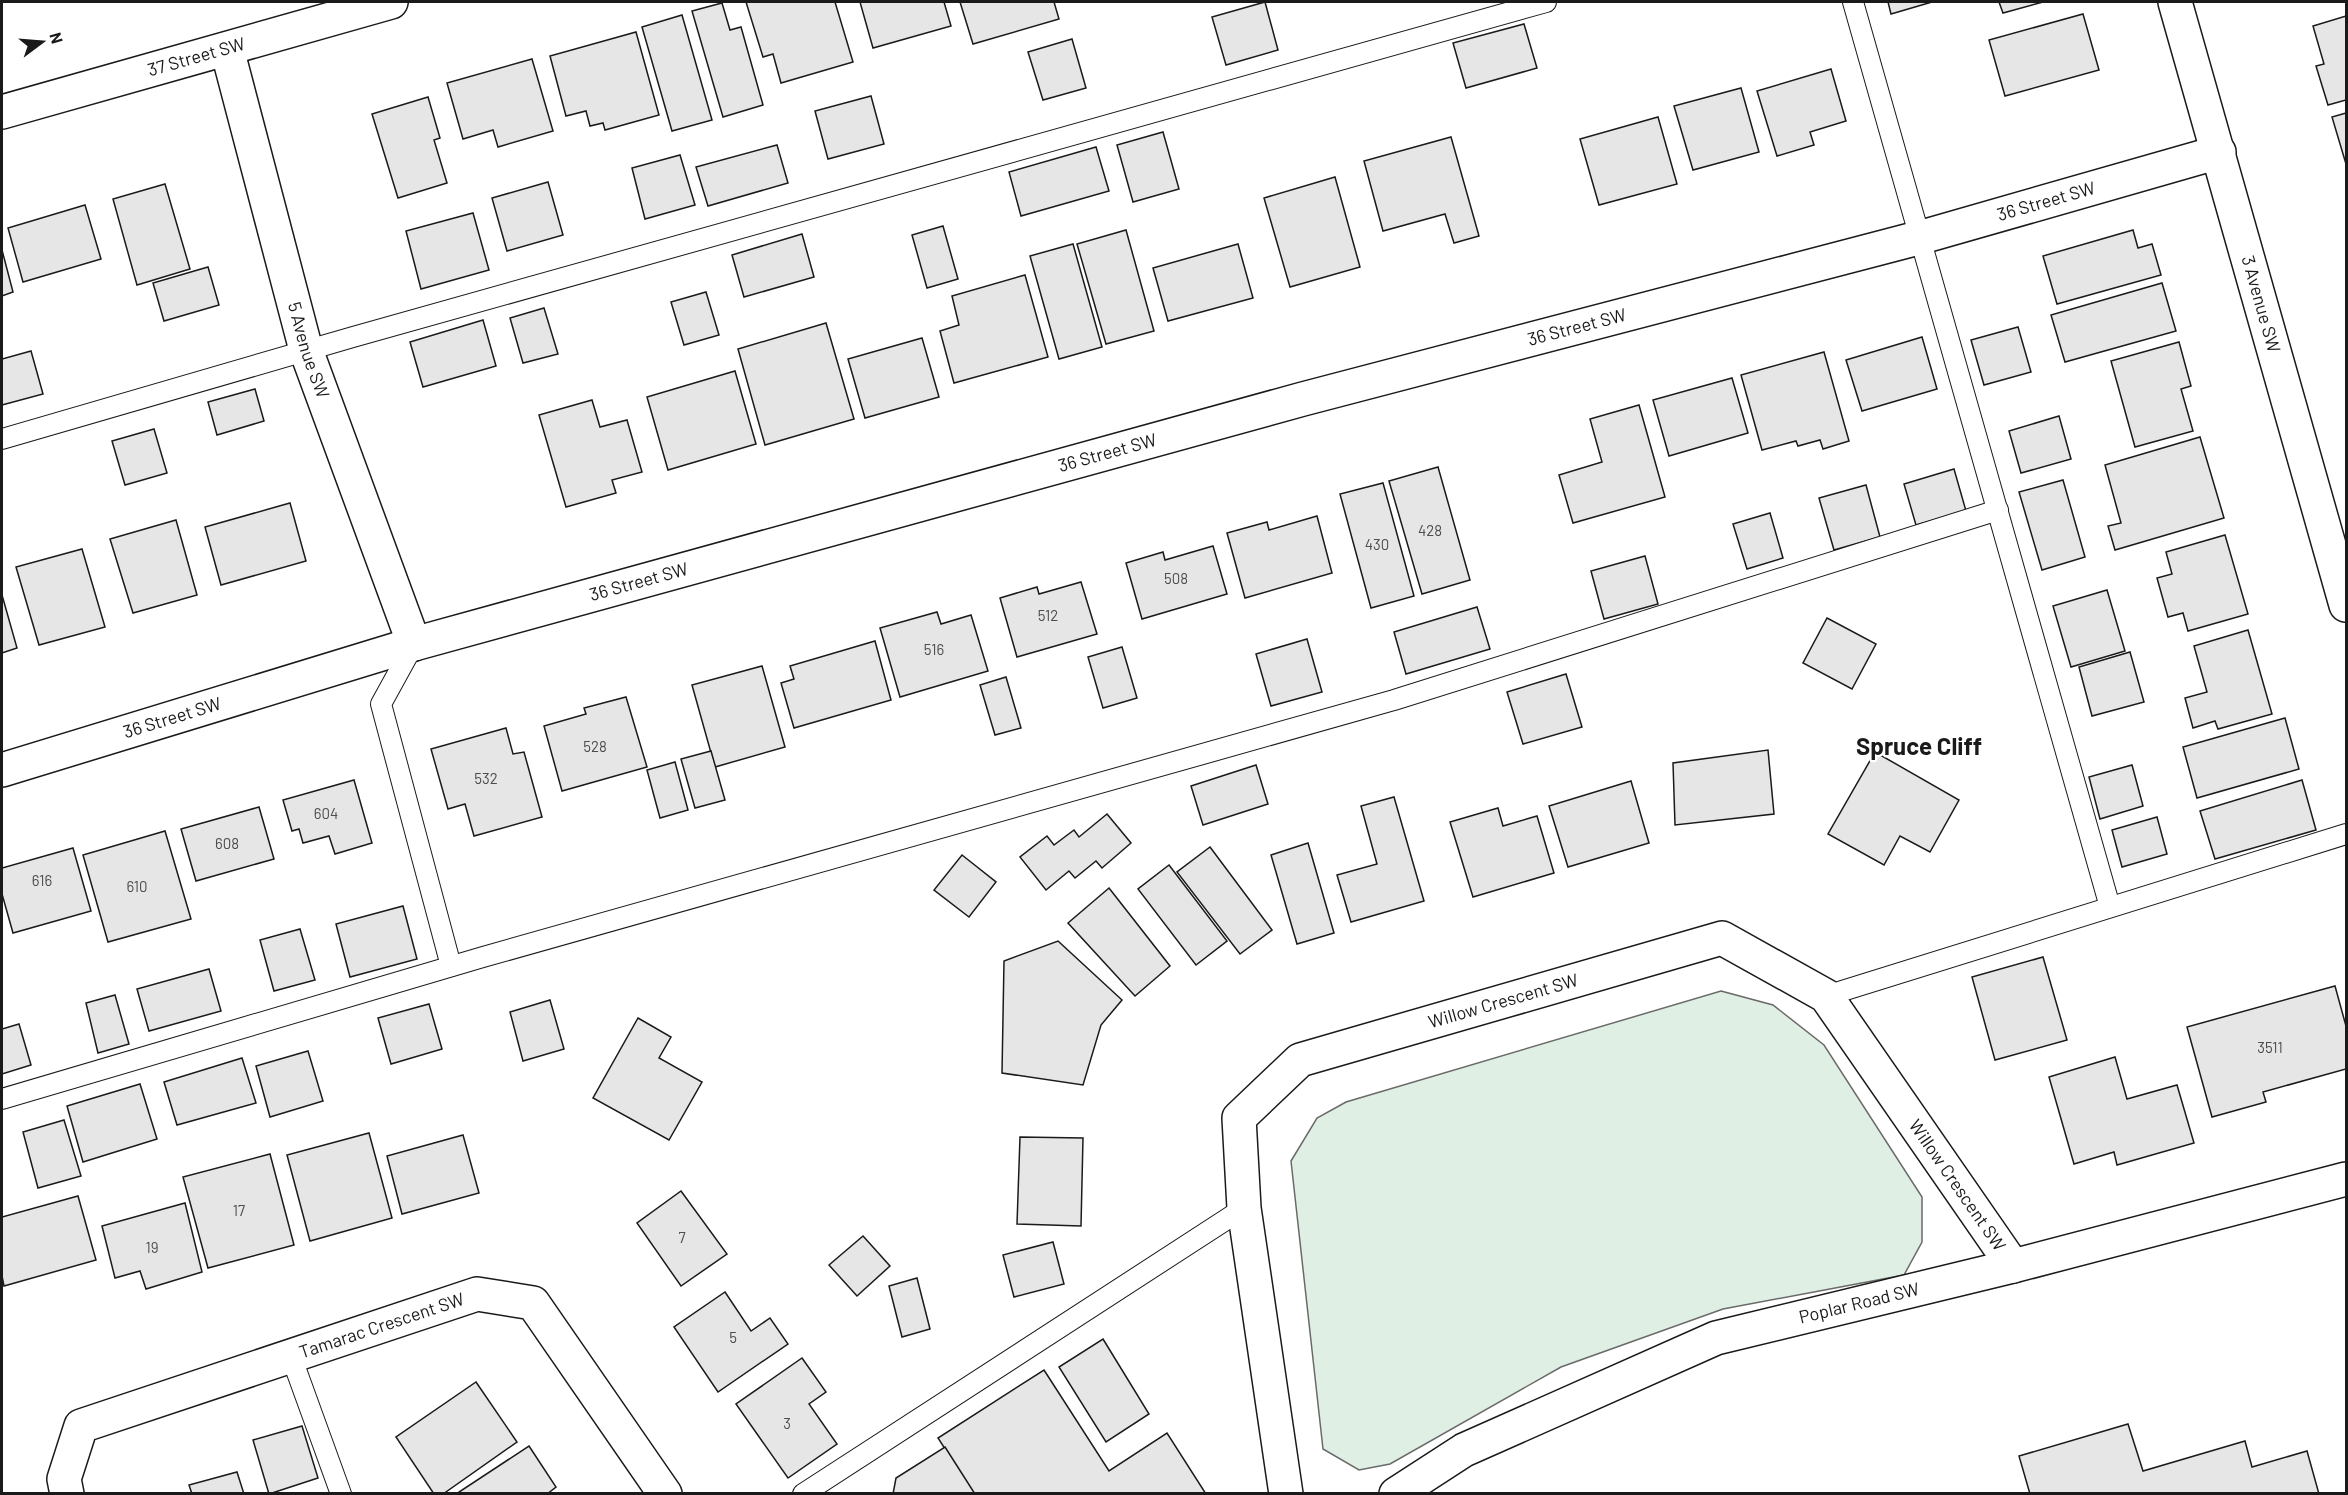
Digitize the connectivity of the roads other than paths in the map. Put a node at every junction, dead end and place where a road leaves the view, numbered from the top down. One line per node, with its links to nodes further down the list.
1 (391, 2): 5 (street, 37 Street SW)
2 (1546, 2): 9 (lane)
3 (1853, 2): 8 (lane)
4 (2175, 2): 7 (street, 3 Avenue SW)
5 (227, 49): 6 (street, 37 Street SW); 9 (street, 5 Avenue SW)
6 (2, 112)
7 (2219, 152): 8 (street, 36 Street SW); 12 (street, 3 Avenue SW)
8 (1922, 237): 11 (lane); 13 (street, 36 Street SW)
9 (306, 350): 10 (lane); 13 (street, 5 Avenue SW)
10 (2, 439)
11 (1998, 510): 16 (lane); 17 (lane)
12 (2346, 605)
13 (414, 644): 14 (street, 36 Street SW); 17 (lane)
14 (2, 770)
15 (2346, 834): 16 (lane)
16 (2110, 907): 18 (lane)
17 (450, 966): 19 (lane)
18 (1826, 996): 21 (street, Willow Crescent SW); 22 (street, Willow Crescent SW)
19 (2, 1099)
20 (2346, 1179): 22 (street, Poplar Road SW)
21 (1244, 1208): 27 (lane); 28 (street, Willow Crescent SW)
22 (2013, 1266): 29 (street, Poplar Road SW)
23 (291, 1356): 24 (street, Tamarac Crescent SW); 25 (lane); 26 (street, Tamarac Crescent SW)
24 (67, 1494)
25 (341, 1494)
26 (665, 1494)
27 (803, 1494)
28 (1286, 1494)
29 (1396, 1494)

